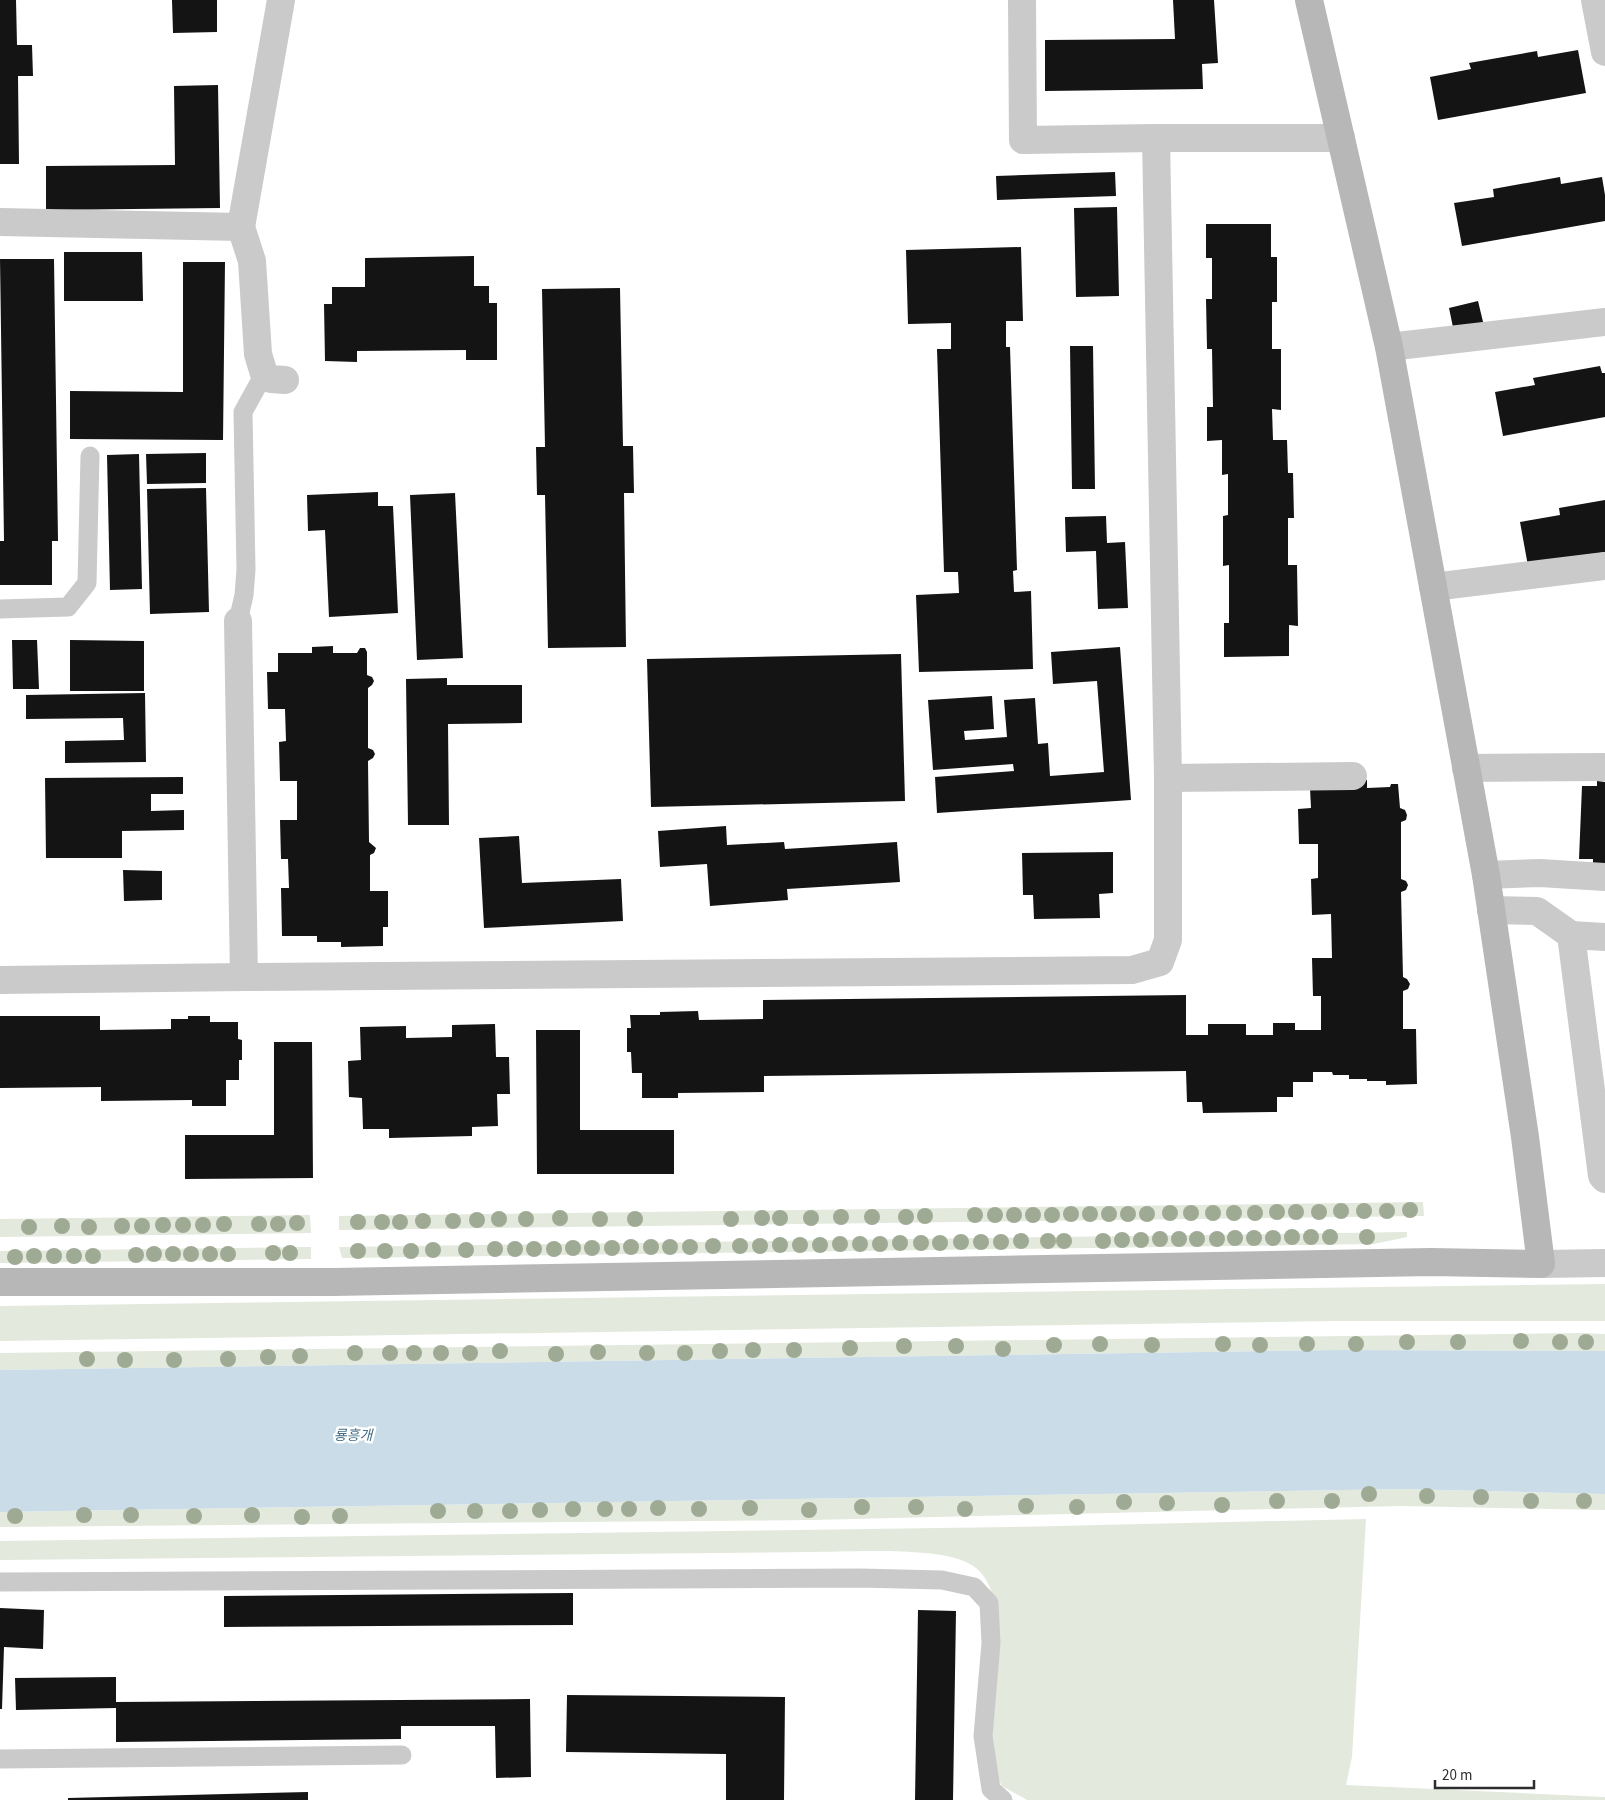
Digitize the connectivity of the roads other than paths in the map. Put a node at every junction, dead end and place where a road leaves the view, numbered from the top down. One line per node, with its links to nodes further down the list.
1 (281, 0): 9 (street)
2 (1022, 0): 6 (street)
3 (1309, 0): 7 (street)
4 (1595, 0): 5 (street)
5 (1605, 52)
6 (1156, 138): 7 (street); 21 (street)
7 (1340, 138): 11 (street)
8 (0, 222): 9 (street)
9 (241, 227): 12 (street)
10 (1605, 322): 11 (street)
11 (1389, 347): 15 (street)
12 (274, 377): 17 (lane)
13 (90, 456): 16 (lane)
14 (1605, 566): 15 (street)
15 (1432, 587): 19 (street)
16 (0, 609)
17 (238, 621): 27 (street)
18 (1605, 767): 19 (street)
19 (1466, 768): 22 (street)
20 (1353, 776): 21 (street)
21 (1168, 778): 27 (street)
22 (1486, 875): 23 (street); 24 (street)
23 (1605, 876)
24 (1491, 910): 25 (street); 30 (street)
25 (1571, 935): 26 (street); 29 (street)
26 (1605, 937)
27 (244, 977): 28 (street)
28 (0, 980)
29 (1605, 1179)
30 (1541, 1264): 31 (street); 32 (street)
31 (1605, 1264)
32 (0, 1282)
33 (0, 1582): 36 (lane)
34 (402, 1755): 35 (lane)
35 (0, 1759)
36 (1003, 1800)

